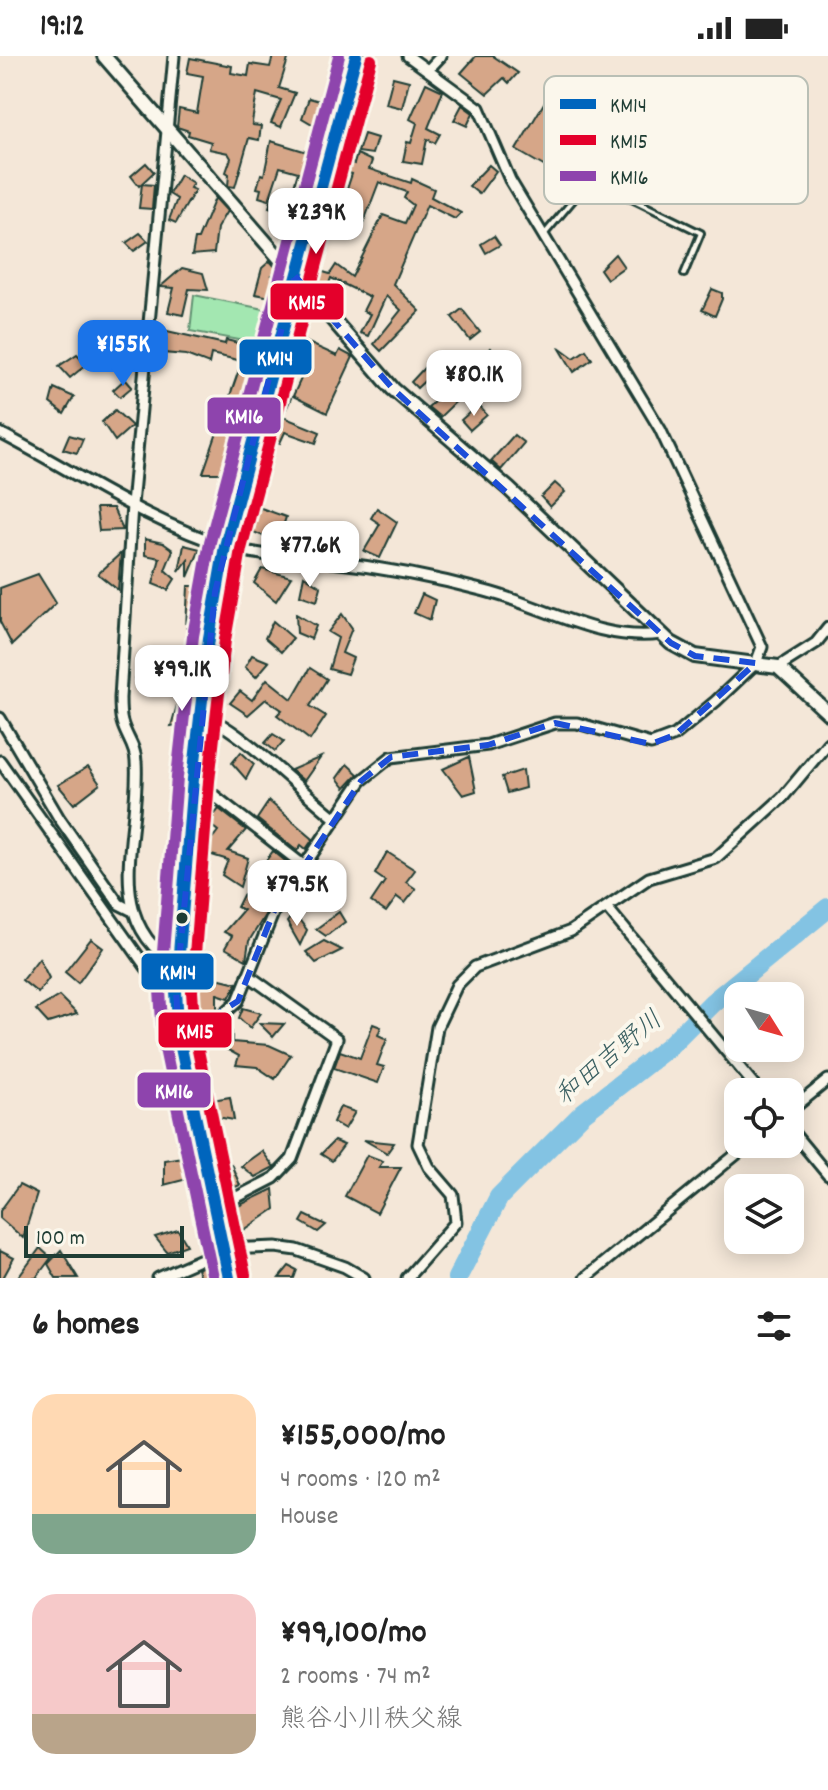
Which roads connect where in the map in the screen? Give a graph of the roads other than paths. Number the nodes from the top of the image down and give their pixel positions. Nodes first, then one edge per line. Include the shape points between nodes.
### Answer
1 (104, 56) edge
2 (174, 56) edge
3 (356, 56) edge
4 (408, 56) edge
5 (441, 56) edge
6 (428, 70) junction
7 (166, 128) junction
8 (570, 204) edge
9 (642, 204) edge
10 (542, 236) junction
11 (684, 274) dead end
12 (295, 276) junction
13 (0, 433) edge
14 (132, 505) junction
15 (225, 546) junction
16 (828, 628) edge
17 (661, 634) junction
18 (756, 663) junction
19 (778, 667) junction
20 (828, 713) edge
21 (200, 715) junction
22 (0, 718) edge
23 (828, 743) edge
24 (0, 761) edge
25 (193, 779) junction
26 (334, 817) junction
27 (303, 865) junction
28 (608, 909) junction
29 (131, 910) junction
30 (177, 965) junction
31 (248, 975) junction
32 (176, 991) junction
33 (179, 1038) junction
34 (749, 1078) edge
35 (828, 1080) edge
36 (804, 1100) edge
37 (804, 1146) edge
38 (732, 1158) edge
39 (828, 1175) edge
40 (214, 1209) junction
41 (224, 1249) junction
42 (158, 1278) edge
43 (229, 1278) edge
44 (364, 1278) edge
45 (407, 1278) edge
46 (585, 1278) edge

1 - 7 street
2 - 7 street
3 - 12 main road
4 - 6 street
5 - 6 street
6 - 10 street via 479,108
7 - 12 street
7 - 14 street
8 - 10 lane
9 - 11 lane via 701,233
10 - 18 street via 660,429 762,647
12 - 15 main road
12 - 17 street via 393,389 509,489
13 - 14 street
14 - 15 street
14 - 29 street via 120,698 121,721 137,767 129,834
15 - 17 street via 429,578 522,602 593,628
15 - 21 main road
16 - 19 street via 816,643
17 - 18 street via 695,656
18 - 19 street
18 - 26 street via 675,735 651,744 577,723 555,723 488,745 391,757 361,781
19 - 20 street
21 - 25 main road
21 - 26 street via 235,735
22 - 29 street via 59,818 119,904
23 - 28 street via 783,797 716,858 649,878
24 - 32 street via 146,967 160,984
25 - 27 street
25 - 30 main road
26 - 27 street
27 - 31 street via 274,911
28 - 34 street
28 - 45 street via 571,931 475,967 457,985 437,1027 418,1144 453,1195 456,1222
29 - 30 street
30 - 32 main road
31 - 33 street via 238,1001 226,1013
31 - 40 street via 337,1039 292,1159 274,1178
32 - 33 main road
33 - 40 main road
35 - 36 street
37 - 39 street
38 - 46 street
40 - 41 main road
41 - 42 street
41 - 43 main road
41 - 44 street via 297,1250

